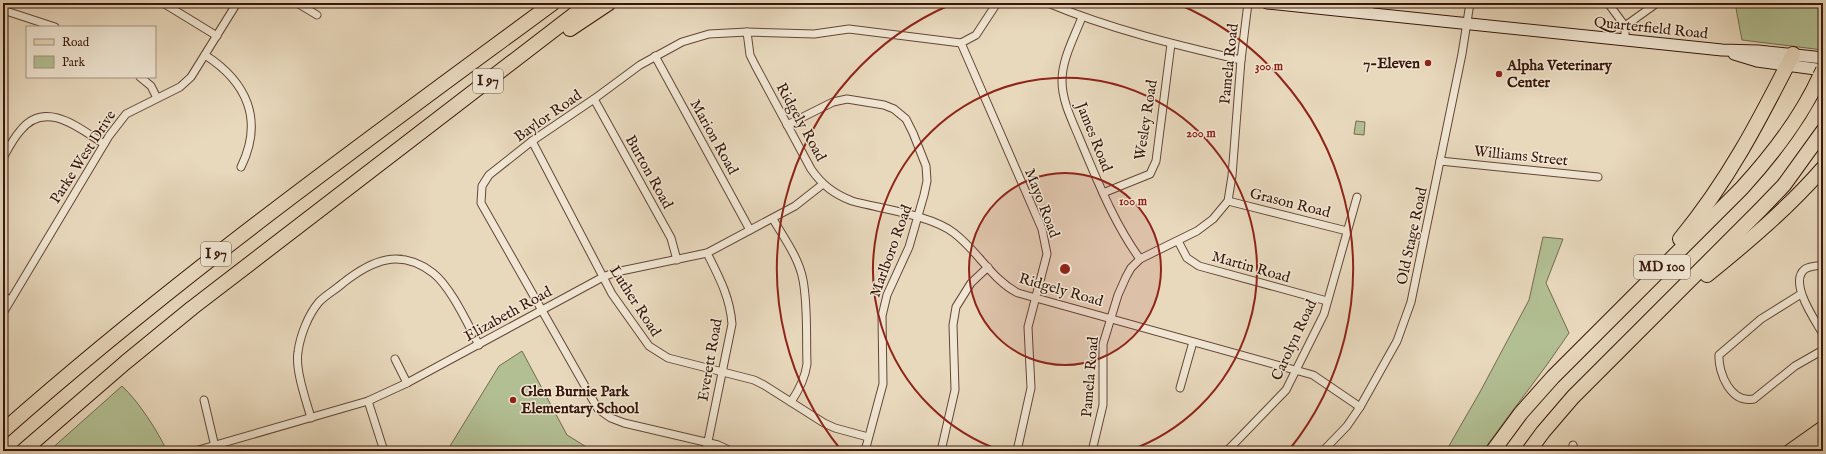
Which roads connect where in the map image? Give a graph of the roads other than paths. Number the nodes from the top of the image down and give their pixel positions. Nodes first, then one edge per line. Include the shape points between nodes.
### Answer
1 (163, 3) edge
2 (237, 3) edge
3 (297, 3) edge
4 (540, 3) edge
5 (553, 3) edge
6 (589, 3) edge
7 (609, 3) edge
8 (996, 3) edge
9 (1048, 3) edge
10 (1248, 3) edge
11 (1266, 3) edge
12 (1371, 3) edge
13 (1470, 3) edge
14 (1608, 3) edge
15 (1656, 3) edge
16 (3, 10) edge
17 (317, 15) dead end
18 (1368, 15) junction
19 (1082, 18) junction
20 (1467, 23) junction
21 (52, 26) edge
22 (1625, 26) junction
23 (747, 32) junction
24 (217, 36) junction
25 (1625, 40) junction
26 (961, 43) junction
27 (1171, 44) junction
28 (205, 55) junction
29 (655, 56) junction
30 (1823, 58) edge
31 (1241, 60) junction
32 (1790, 60) junction
33 (1822, 72) edge
34 (141, 78) edge
35 (437, 88) junction
36 (157, 98) junction
37 (594, 99) junction
38 (788, 125) junction
39 (1823, 131) edge
40 (532, 142) junction
41 (104, 144) junction
42 (3, 158) edge
43 (387, 159) junction
44 (1440, 161) junction
45 (241, 167) dead end
46 (1823, 168) edge
47 (1598, 177) dead end
48 (823, 184) junction
49 (1103, 193) junction
50 (1357, 197) dead end
51 (1228, 201) junction
52 (918, 218) junction
53 (773, 219) junction
54 (750, 230) junction
55 (1347, 231) junction
56 (1178, 242) junction
57 (707, 253) junction
58 (1140, 259) junction
59 (677, 260) junction
60 (1823, 265) edge
61 (988, 267) junction
62 (603, 277) junction
63 (1801, 294) junction
64 (3, 296) edge
65 (1036, 298) junction
66 (10, 300) junction
67 (1327, 301) junction
68 (542, 311) junction
69 (3, 312) edge
70 (1111, 318) junction
71 (1647, 323) junction
72 (1822, 331) edge
73 (1594, 334) junction
74 (1193, 342) junction
75 (479, 345) junction
76 (1823, 350) edge
77 (395, 359) dead end
78 (1296, 369) junction
79 (723, 372) junction
80 (407, 384) junction
81 (1180, 388) dead end
82 (204, 400) dead end
83 (368, 401) junction
84 (791, 402) junction
85 (1360, 407) junction
86 (311, 418) junction
87 (1823, 427) edge
88 (3, 431) edge
89 (868, 437) junction
90 (1823, 438) edge
91 (708, 443) junction
92 (216, 448) edge
93 (23, 451) edge
94 (195, 451) edge
95 (384, 451) edge
96 (706, 451) edge
97 (731, 451) edge
98 (865, 451) edge
99 (941, 451) edge
100 (1017, 451) edge
101 (1092, 451) edge
102 (1227, 451) edge
103 (1323, 451) edge
104 (1493, 451) edge
105 (1529, 451) edge
106 (1789, 451) edge
107 (1810, 451) edge

1 - 24 street
2 - 24 street, Parke West Drive
3 - 17 street
4 - 35 highway
5 - 35 highway, I 97
6 - 43 highway, I 97
7 - 43 highway
8 - 26 street via 976,35
9 - 19 street
10 - 31 street, Pamela Road
11 - 18 main road, Quarterfield Road
12 - 18 street
13 - 20 street, Old Stage Road
14 - 22 street
15 - 22 street
16 - 21 street
18 - 20 main road, Quarterfield Road
19 - 27 street
19 - 49 street, James Road via 1064,61 1064,99
20 - 25 main road, Quarterfield Road
20 - 44 street, Old Stage Road
22 - 25 street
23 - 26 street, Baylor Road via 814,34 850,29
23 - 29 street, Baylor Road via 696,37
23 - 38 street, Ridgely Road via 750,55
24 - 28 street, Parke West Drive
25 - 32 main road, Quarterfield Road via 1722,50 1757,61
26 - 65 street, Mayo Road via 1042,229 1047,254
27 - 31 street
27 - 49 street, Wesley Road via 1156,161 1150,174
28 - 36 street, Parke West Drive via 191,78 180,87
28 - 45 street via 228,73 239,86 248,104 252,118 251,138
29 - 37 street, Baylor Road
29 - 54 street, Marion Road
30 - 32 main road, Quarterfield Road
31 - 51 street, Pamela Road
32 - 33 main road, Quarterfield Road
32 - 73 highway via 1750,139 1715,194 1670,251
33 - 73 highway, MD 100 via 1798,116 1763,165
34 - 36 street via 151,86
35 - 88 highway, I 97 via 181,282
36 - 41 street, Parke West Drive via 126,114
37 - 40 street, Baylor Road
37 - 59 street, Burton Road via 671,238
38 - 48 street, Ridgely Road via 811,169
38 - 52 street, Marlboro Road via 833,102 846,99 884,105 900,113 914,133 926,166 927,181
39 - 71 highway, MD 100 via 1784,185
40 - 62 street, Luther Road
40 - 68 street, Baylor Road via 489,175 482,186 481,203
41 - 42 street via 59,118 42,117 27,124 20,131
41 - 66 street, Parke West Drive
43 - 93 highway, I 97 via 192,308
44 - 47 street, Williams Street
44 - 85 street, Old Stage Road via 1411,302 1397,341
46 - 71 highway via 1763,229
48 - 52 street, Ridgely Road via 841,197 852,201
48 - 53 street, Elizabeth Road via 807,198
49 - 58 street, James Road via 1125,237
50 - 55 street, Carolyn Road
51 - 55 street, Grason Road
51 - 56 street, Pamela Road via 1213,219
52 - 61 street, Ridgely Road via 953,232
52 - 89 street, Marlboro Road via 909,248 887,295 882,316 883,384
53 - 54 street, Elizabeth Road
53 - 84 street via 797,263 803,279 805,296 806,375
54 - 57 street, Elizabeth Road
55 - 67 street, Carolyn Road
56 - 58 street, Pamela Road
56 - 67 street, Martin Road via 1187,258 1199,266
57 - 59 street, Elizabeth Road
57 - 79 street, Everett Road via 726,291 731,311 732,324
58 - 70 street, Pamela Road via 1126,277
59 - 62 street, Elizabeth Road
60 - 63 street via 1808,268 1801,273
61 - 65 street, Ridgely Road via 1009,289
61 - 99 street via 971,283 956,307 953,325 955,390
62 - 68 street, Elizabeth Road
62 - 79 street, Luther Road via 642,338 653,350 668,358
63 - 72 street
63 - 76 street via 1761,319 1719,355 1721,375 1733,392 1741,398 1754,399 1795,366
64 - 66 street
65 - 70 street, Ridgely Road
65 - 100 street, Mayo Road via 1028,327 1031,388
66 - 69 street, Parke West Drive
67 - 78 street, Carolyn Road via 1324,314
68 - 75 street, Elizabeth Road
68 - 91 street, Baylor Road via 598,409 624,423
70 - 74 street, Ridgely Road
70 - 101 street, Pamela Road via 1103,344 1103,405
71 - 105 highway, MD 100 via 1573,397
73 - 104 highway, MD 100 via 1521,413
74 - 78 street, Ridgely Road
74 - 81 street
75 - 80 street, Elizabeth Road
75 - 86 street via 448,289 434,274 414,262 394,259 377,262 360,270 319,303 305,327 297,354 301,383
77 - 80 street
78 - 85 street, Ridgely Road via 1313,375
78 - 102 street, Carolyn Road via 1286,390
79 - 84 street, Luther Road via 764,385
79 - 91 street, Everett Road
80 - 83 street, Elizabeth Road
82 - 92 street
83 - 86 street, Elizabeth Road
83 - 95 street
84 - 89 street, Luther Road via 835,428
85 - 103 street, Old Stage Road via 1347,426
86 - 92 street, Elizabeth Road
87 - 106 main road
89 - 98 street, Marlboro Road
90 - 107 main road
91 - 96 street, Everett Road
91 - 97 street, Baylor Road
92 - 94 street, Elizabeth Road

